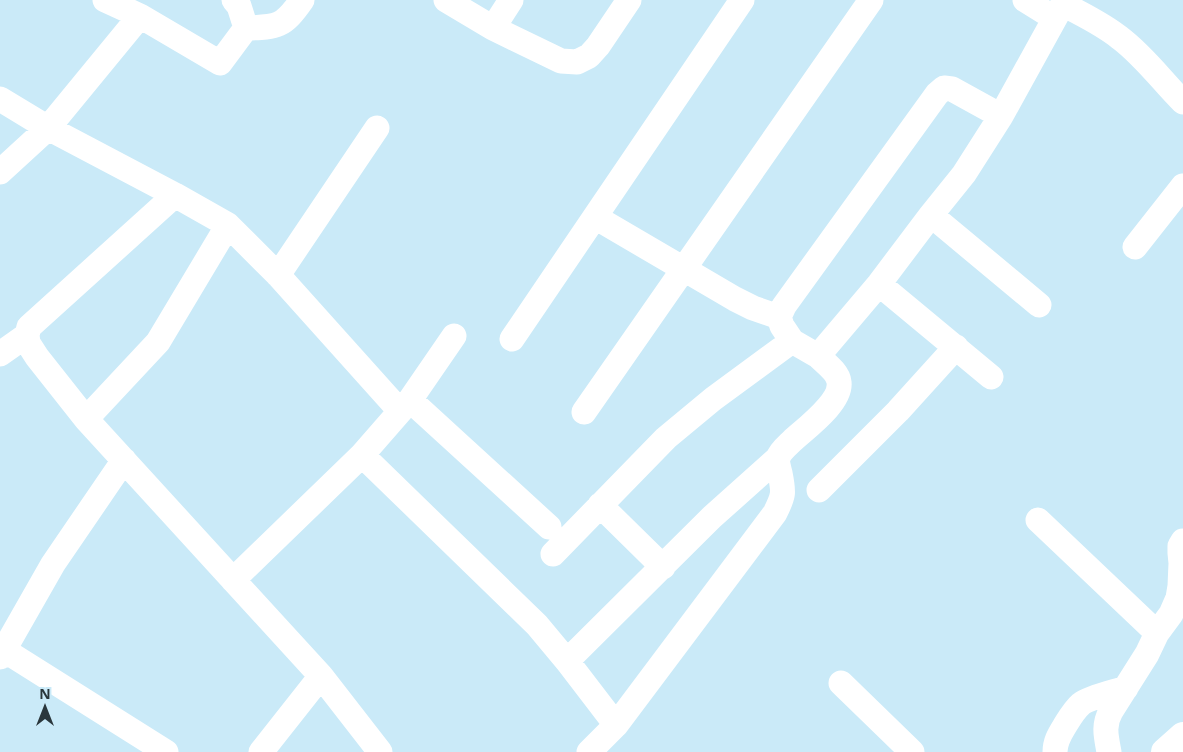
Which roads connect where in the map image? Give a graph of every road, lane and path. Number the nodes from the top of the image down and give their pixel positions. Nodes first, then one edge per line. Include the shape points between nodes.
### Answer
1 (106, 0) edge
2 (234, 0) edge
3 (302, 0) edge
4 (446, 0) edge
5 (511, 0) edge
6 (629, 0) edge
7 (742, 0) edge
8 (871, 0) edge
9 (1025, 0) edge
10 (1061, 8) edge
11 (140, 16) junction
12 (246, 28) junction
13 (493, 28) junction
14 (0, 98) edge
15 (1183, 102) edge
16 (1001, 116) junction
17 (48, 128) junction
18 (377, 128) dead end
19 (0, 172) edge
20 (1183, 186) edge
21 (175, 195) junction
22 (931, 215) junction
23 (595, 217) junction
24 (228, 225) junction
25 (1135, 247) dead end
26 (684, 270) junction
27 (278, 275) junction
28 (879, 284) junction
29 (1039, 305) dead end
30 (780, 317) junction
31 (27, 335) junction
32 (454, 336) dead end
33 (512, 339) dead end
34 (792, 341) junction
35 (956, 347) junction
36 (0, 354) edge
37 (818, 356) junction
38 (991, 377) dead end
39 (405, 405) junction
40 (584, 412) dead end
41 (86, 419) junction
42 (362, 455) junction
43 (778, 458) junction
44 (124, 460) junction
45 (819, 490) dead end
46 (600, 505) junction
47 (1038, 520) dead end
48 (549, 527) dead end
49 (1183, 541) edge
50 (553, 554) dead end
51 (663, 567) junction
52 (233, 580) junction
53 (1157, 634) junction
54 (2, 654) edge
55 (567, 661) junction
56 (320, 676) junction
57 (841, 683) dead end
58 (1126, 688) junction
59 (616, 725) junction
60 (1183, 736) edge
61 (166, 752) edge
62 (261, 752) edge
63 (380, 752) edge
64 (589, 752) edge
65 (912, 752) edge
66 (1055, 752) edge
67 (1109, 752) edge
68 (1165, 752) edge

1 - 11 street
2 - 12 street
3 - 12 street via 282,23 270,28
4 - 13 street
5 - 13 street
6 - 13 street via 598,46 589,56 576,62 561,61
7 - 23 street
8 - 26 street
9 - 10 street
10 - 15 street via 1104,26 1121,38
10 - 16 street
11 - 12 street via 220,63
11 - 17 street
14 - 17 street
16 - 22 street via 964,174
16 - 30 street via 952,89 944,88 937,94 784,306
17 - 19 street
17 - 21 street
18 - 27 street
20 - 25 street
21 - 24 street
21 - 31 street via 29,326
22 - 28 street
22 - 29 street
23 - 26 street
23 - 33 street
24 - 27 street
24 - 41 street via 158,342
26 - 30 street via 735,300
26 - 40 street
27 - 39 street
28 - 35 street
28 - 37 street
30 - 34 street
31 - 36 street
31 - 41 street via 36,356
32 - 39 street
34 - 37 street
34 - 46 street via 713,398 666,438
35 - 38 street
35 - 45 street
37 - 43 street via 836,374 840,383 837,393 830,407 786,446
39 - 42 street
39 - 48 street
41 - 44 street
42 - 52 street
42 - 55 street via 538,625
43 - 51 street via 712,517
43 - 59 street via 783,486 782,499 775,513
44 - 52 street
44 - 54 street via 53,564
46 - 50 street
46 - 51 street
47 - 53 street
49 - 53 street via 1180,546 1178,598
51 - 55 street
52 - 56 street
53 - 58 street
54 - 61 street
55 - 59 street
56 - 62 street
56 - 63 street
57 - 65 street
58 - 66 street via 1081,704 1060,733
58 - 67 street via 1106,720
59 - 64 street
60 - 68 main road

